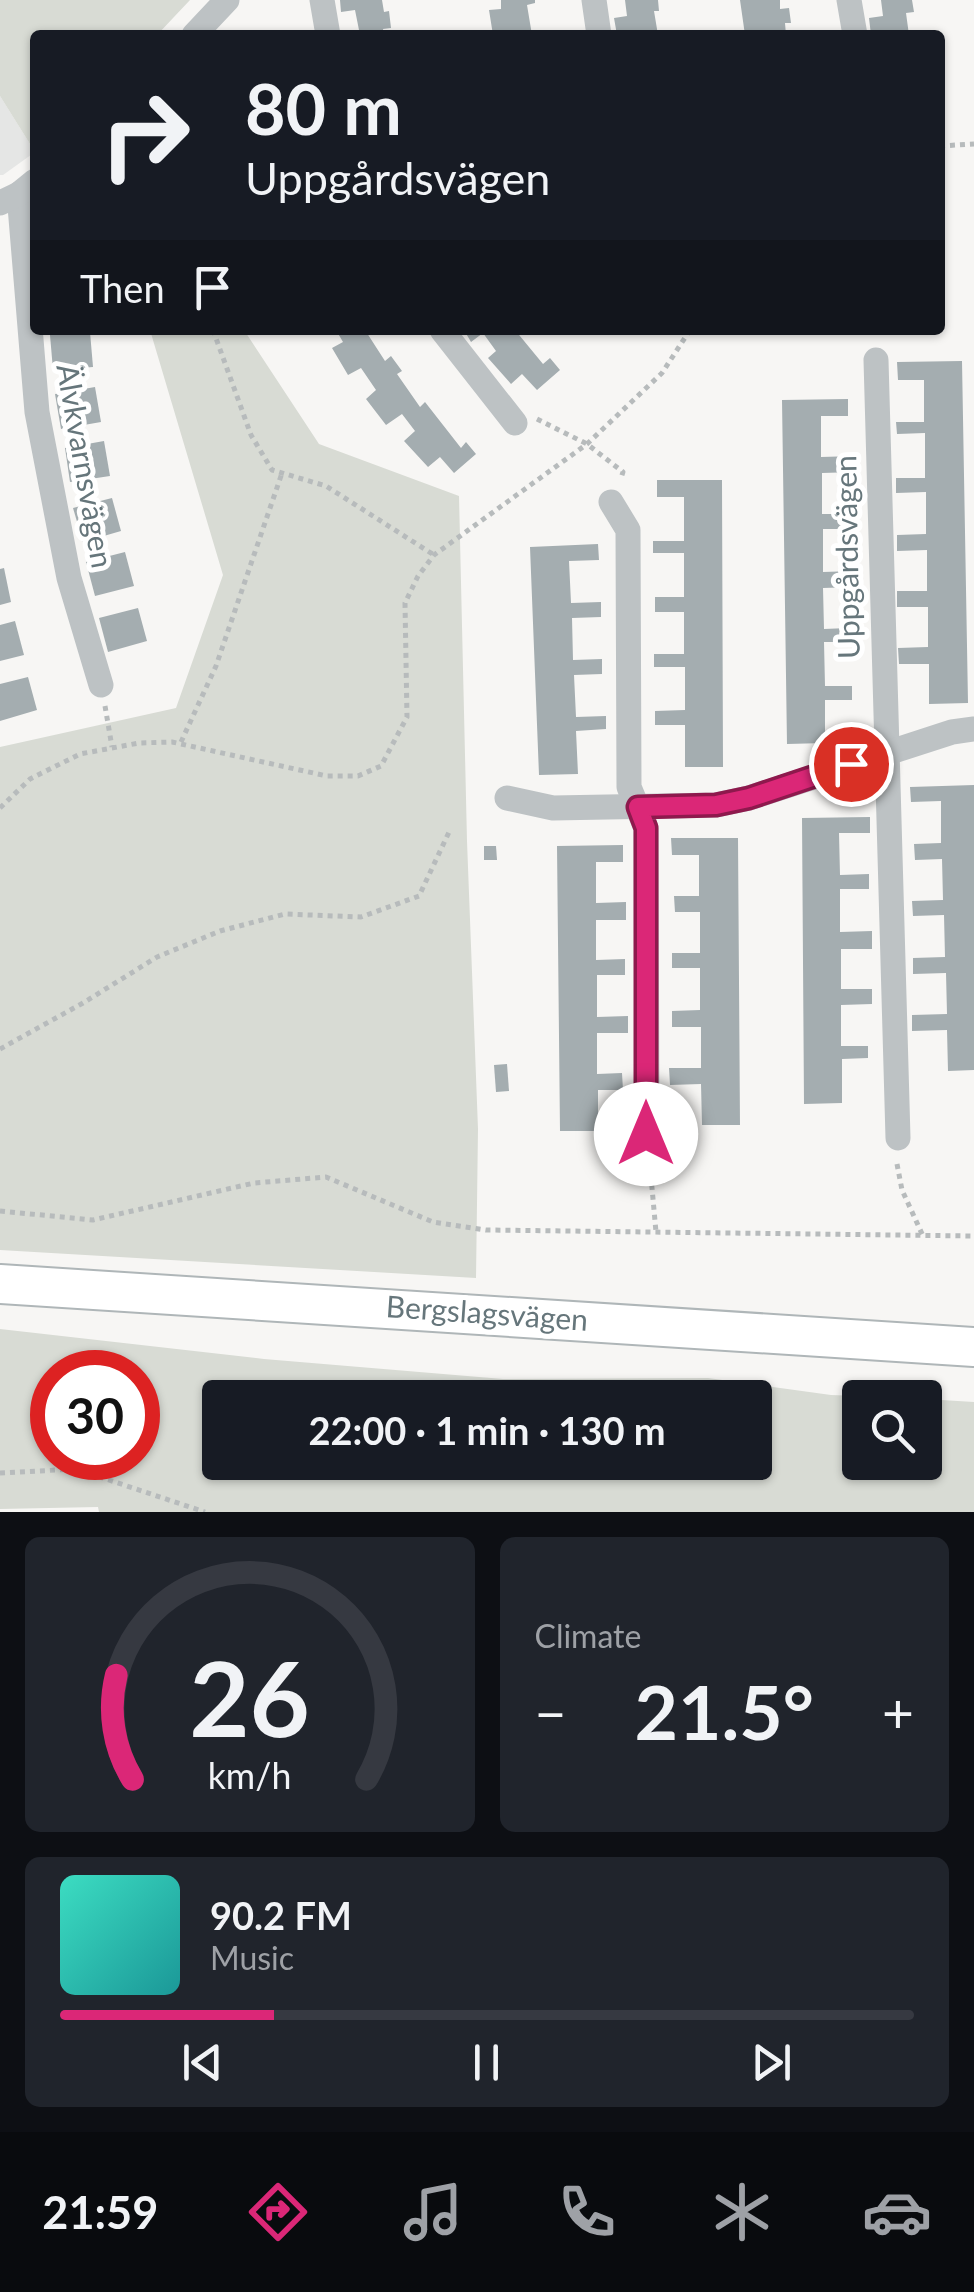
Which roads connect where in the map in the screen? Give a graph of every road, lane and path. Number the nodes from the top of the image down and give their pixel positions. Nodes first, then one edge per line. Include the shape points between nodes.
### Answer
1 (227, 0) edge
2 (322, 0) edge
3 (594, 0) edge
4 (849, 0) edge
5 (199, 30) edge
6 (327, 30) edge
7 (598, 30) edge
8 (855, 30) edge
9 (974, 144) edge
10 (945, 146) edge
11 (18, 192) edge
12 (215, 335) edge
13 (446, 335) edge
14 (687, 335) edge
15 (876, 360) dead end
16 (515, 424) joint
17 (587, 444) junction
18 (282, 474) junction
19 (611, 502) joint
20 (434, 556) junction
21 (101, 685) joint
22 (974, 729) edge
23 (180, 743) junction
24 (112, 747) junction
25 (885, 753) junction
26 (507, 798) dead end
27 (638, 807) junction
28 (0, 808) edge
29 (450, 830) dead end
30 (0, 1049) edge
31 (646, 1134) joint
32 (898, 1138) joint
33 (0, 1211) edge
34 (656, 1232) junction
35 (923, 1236) junction
36 (974, 1236) edge
37 (0, 1284) edge
38 (974, 1347) edge
39 (0, 1473) edge
40 (205, 1512) edge

1 - 5 street
2 - 6 street
3 - 7 street
4 - 8 street
9 - 10 path
11 - 21 street, Älvkvarnsvägen via 36,412 69,578
12 - 18 path via 251,435 272,470
13 - 16 street
14 - 17 path via 662,373
15 - 25 street, Uppgårdsvägen
16 - 17 path via 536,418
17 - 19 path via 624,472
17 - 20 path
18 - 20 path via 326,486
18 - 23 path via 216,666
19 - 27 street via 628,530 630,787
20 - 23 path via 406,603 408,717 381,766 358,776 328,776
21 - 24 path
22 - 25 street
23 - 24 path
24 - 28 path via 80,754 30,779
25 - 27 street via 749,798
25 - 32 street, Uppgårdsvägen
26 - 27 street via 553,808
27 - 31 street via 646,828
29 - 30 path via 420,896 362,917 285,914 220,931 157,957
31 - 34 path
32 - 35 path via 902,1190
33 - 34 path via 94,1220 254,1182 326,1178 433,1222 486,1230
34 - 35 path
35 - 36 path
37 - 38 main road, Bergslagsvägen
39 - 40 path via 76,1469

